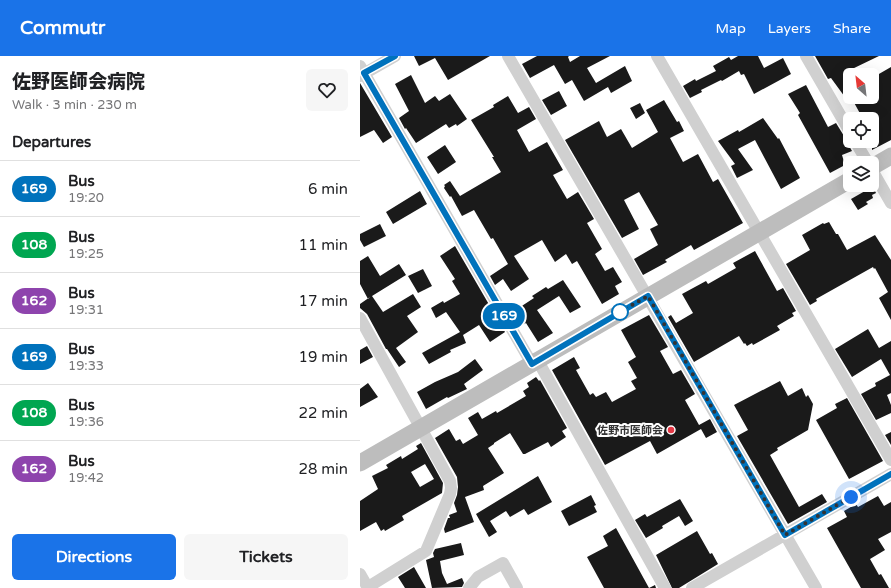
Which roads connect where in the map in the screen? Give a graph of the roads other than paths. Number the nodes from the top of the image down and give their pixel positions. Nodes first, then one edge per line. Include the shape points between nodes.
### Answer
1 (395, 56) edge
2 (508, 56) edge
3 (657, 56) edge
4 (806, 56) edge
5 (361, 72) edge
6 (843, 120) edge
7 (891, 156) edge
8 (879, 164) edge
9 (879, 182) edge
10 (843, 184) edge
11 (891, 203) edge
12 (758, 232) junction
13 (648, 296) junction
14 (360, 318) edge
15 (535, 362) junction
16 (421, 428) junction
17 (891, 460) edge
18 (360, 462) edge
19 (891, 474) edge
20 (785, 535) junction
21 (360, 574) edge
22 (368, 587) edge
23 (469, 588) edge
24 (517, 588) edge
25 (665, 588) edge
26 (692, 588) edge
27 (816, 588) edge

1 - 5 street
2 - 13 street
3 - 12 street
4 - 6 street
5 - 15 street
7 - 8 street
9 - 11 street
10 - 12 street
12 - 13 street
12 - 17 street
13 - 15 street
13 - 20 street
14 - 16 street
15 - 16 street
15 - 25 street
16 - 18 street
16 - 22 street via 450,481 450,494 426,551
19 - 20 street
20 - 26 street
20 - 27 street
21 - 22 street
23 - 24 street via 478,577 503,563

